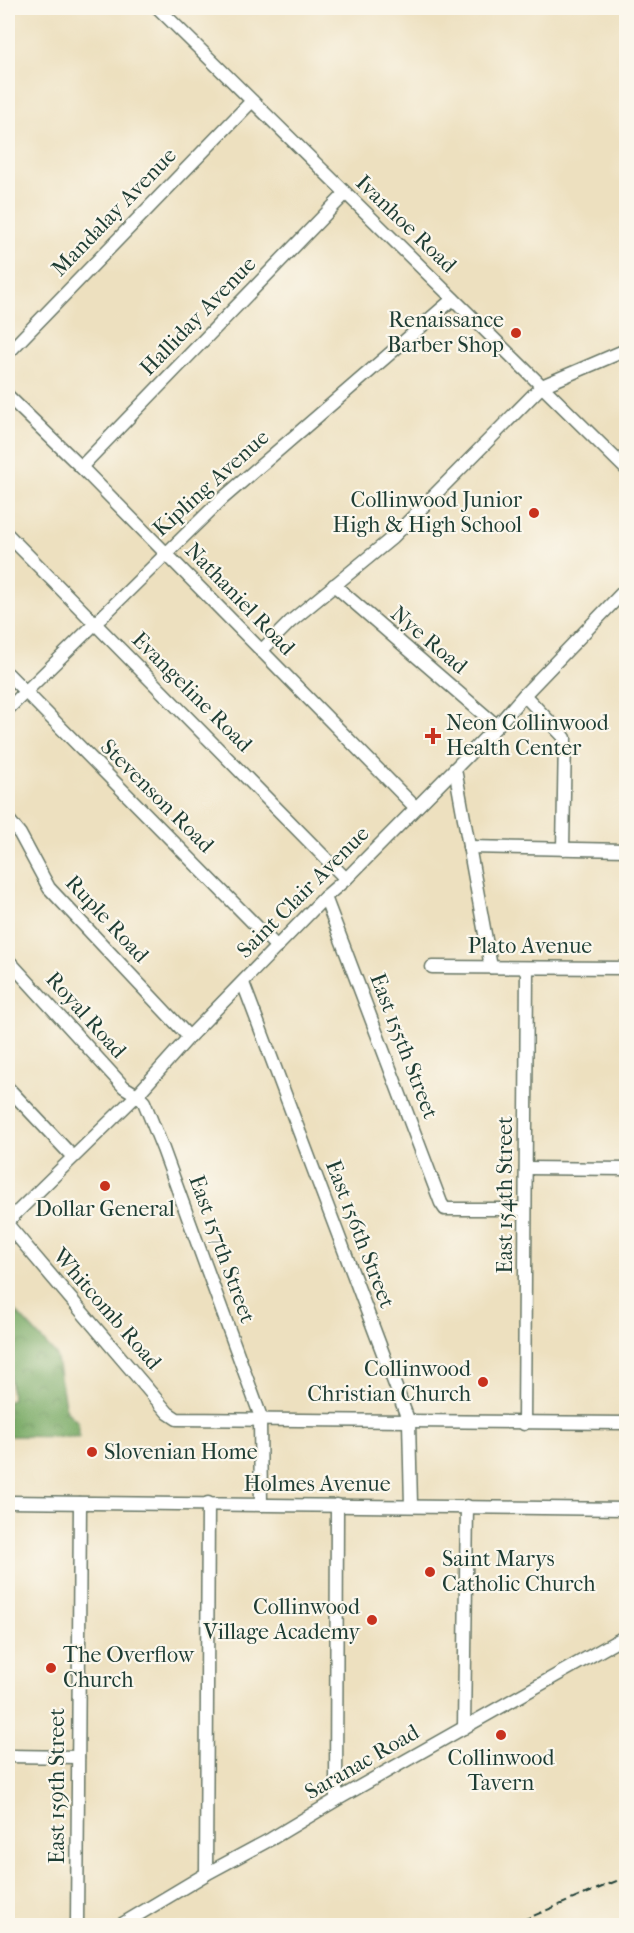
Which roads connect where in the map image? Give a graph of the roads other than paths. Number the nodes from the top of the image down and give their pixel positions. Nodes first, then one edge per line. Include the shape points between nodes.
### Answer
1 (158, 8) edge
2 (252, 101) junction
3 (345, 194) junction
4 (453, 299) junction
5 (627, 350) edge
6 (8, 353) edge
7 (542, 386) junction
8 (8, 396) edge
9 (81, 467) junction
10 (627, 469) edge
11 (8, 536) edge
12 (165, 553) junction
13 (334, 585) junction
14 (627, 589) edge
15 (94, 623) junction
16 (261, 651) junction
17 (8, 674) edge
18 (25, 692) junction
19 (524, 695) junction
20 (8, 709) edge
21 (498, 726) junction
22 (455, 769) junction
23 (415, 807) junction
24 (8, 819) edge
25 (469, 847) junction
26 (563, 849) junction
27 (627, 850) edge
28 (346, 879) junction
29 (325, 897) junction
30 (277, 947) junction
31 (8, 960) edge
32 (432, 967) dead end
33 (491, 967) junction
34 (527, 968) junction
35 (627, 968) edge
36 (243, 983) junction
37 (189, 1037) junction
38 (8, 1088) edge
39 (137, 1095) junction
40 (73, 1158) junction
41 (526, 1168) junction
42 (627, 1169) edge
43 (525, 1209) junction
44 (8, 1223) edge
45 (261, 1420) junction
46 (409, 1422) junction
47 (627, 1423) edge
48 (524, 1424) junction
49 (8, 1502) edge
50 (80, 1503) junction
51 (208, 1503) junction
52 (261, 1505) junction
53 (337, 1505) junction
54 (411, 1505) junction
55 (467, 1506) junction
56 (627, 1509) edge
57 (627, 1636) edge
58 (464, 1728) junction
59 (8, 1756) edge
60 (78, 1757) junction
61 (336, 1800) junction
62 (206, 1874) junction
63 (77, 1926) edge
64 (119, 1926) edge

1 - 2 street, Ivanhoe Road
2 - 3 street, Ivanhoe Road
2 - 6 street, Mandalay Avenue
3 - 4 street, Ivanhoe Road
3 - 9 street, Halliday Avenue
4 - 7 street, Ivanhoe Road
4 - 12 street, Kipling Avenue
5 - 7 street
7 - 10 street, Ivanhoe Road
7 - 13 street via 392,538
8 - 9 street, Nathaniel Road
9 - 12 street, Nathaniel Road
11 - 15 street, Evangeline Road
12 - 15 street, Kipling Avenue
12 - 16 street, Nathaniel Road
13 - 16 street
13 - 21 street, Nye Road
14 - 19 street, Saint Clair Avenue
15 - 18 street, Kipling Avenue
15 - 28 street, Evangeline Road
16 - 23 street, Nathaniel Road
17 - 18 street, Stevenson Road
18 - 20 street, Kipling Avenue
18 - 30 street, Stevenson Road
19 - 21 street, Saint Clair Avenue
19 - 26 street via 565,738
21 - 22 street, Saint Clair Avenue
22 - 23 street, Saint Clair Avenue
22 - 25 street
23 - 28 street, Saint Clair Avenue
24 - 37 street, Ruple Road via 49,888
25 - 26 street
25 - 33 street
26 - 27 street
28 - 29 street, Saint Clair Avenue
29 - 30 street, Saint Clair Avenue
29 - 43 street, East 155th Street via 441,1203 445,1209
30 - 36 street, Saint Clair Avenue
31 - 39 street, Royal Road via 124,1087
32 - 33 street, Plato Avenue
33 - 34 street, Plato Avenue
34 - 35 street, Plato Avenue
34 - 41 street, East 154th Street
36 - 37 street, Saint Clair Avenue
36 - 46 street, East 156th Street
37 - 39 street, Saint Clair Avenue
38 - 40 street
39 - 40 street, Saint Clair Avenue
39 - 45 street, East 157th Street via 144,1102 163,1149
40 - 44 street, Saint Clair Avenue
41 - 42 street
41 - 43 street, East 154th Street
43 - 48 street, East 154th Street
44 - 45 street, Whitcomb Road via 168,1413 177,1419
45 - 46 street
45 - 52 street, East 157th Street
46 - 48 street
46 - 54 street, East 156th Street
47 - 48 street
49 - 50 street, Holmes Avenue
50 - 51 street, Holmes Avenue
50 - 60 street, East 159th Street
51 - 52 street, Holmes Avenue
51 - 62 street
52 - 53 street, Holmes Avenue
53 - 54 street, Holmes Avenue
53 - 61 street
54 - 55 street, Holmes Avenue
55 - 56 street, Holmes Avenue
55 - 58 street
57 - 58 street, Saranac Road
58 - 61 street, Saranac Road
59 - 60 street
60 - 63 street, East 159th Street
61 - 62 street, Saranac Road
62 - 64 street, Saranac Road

